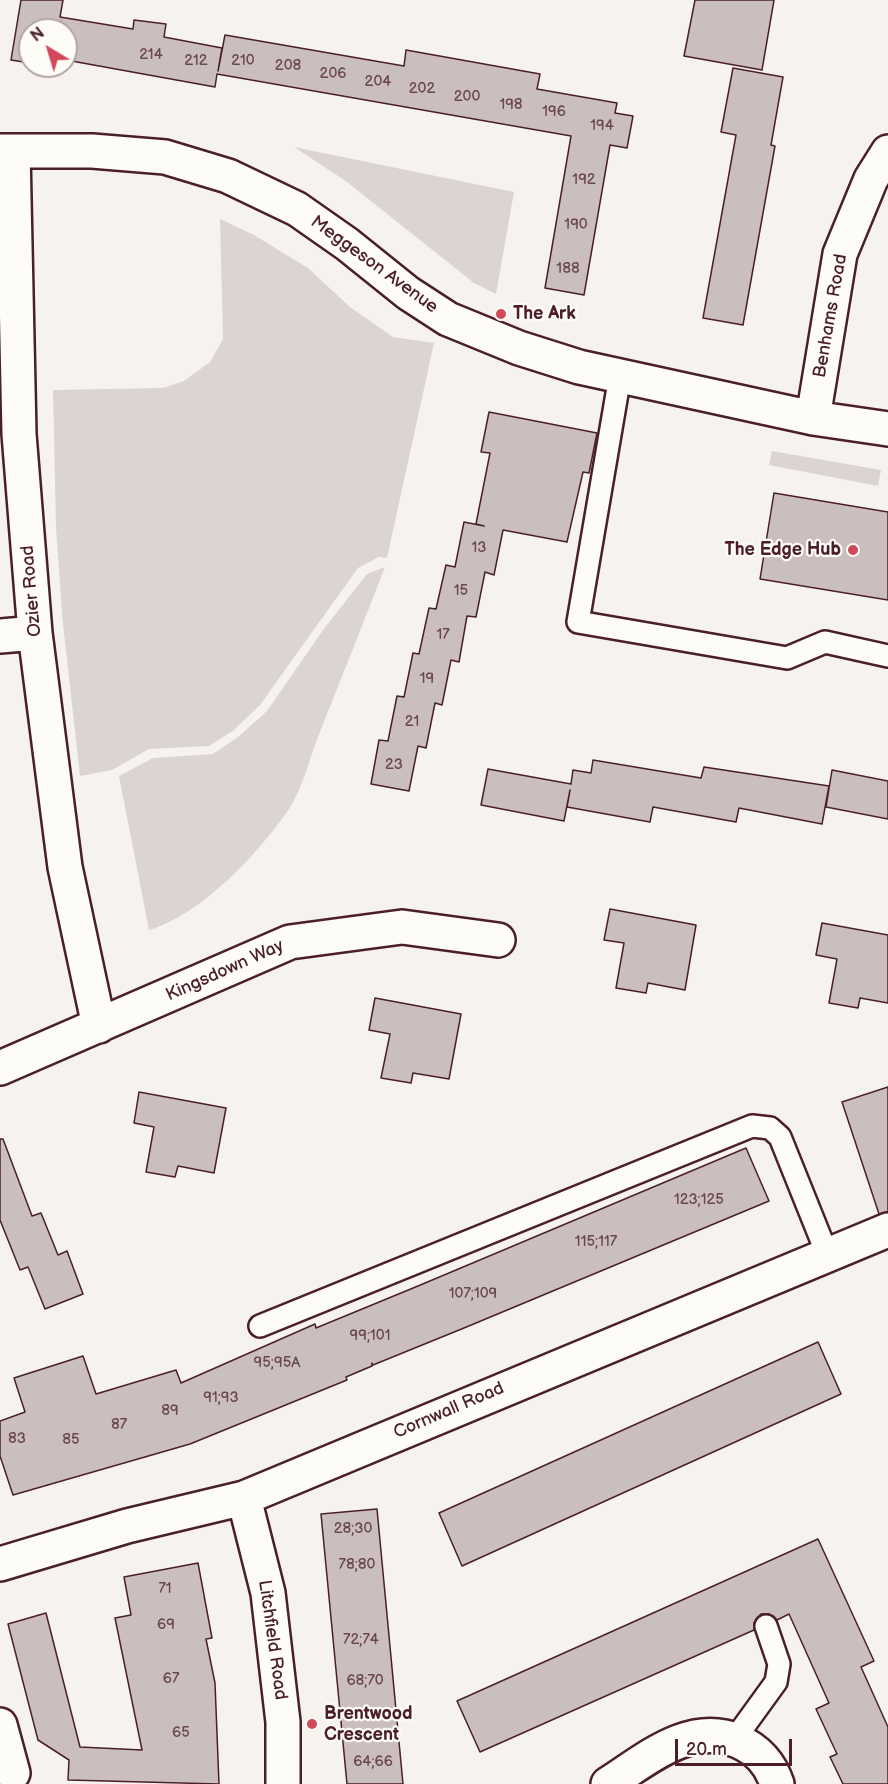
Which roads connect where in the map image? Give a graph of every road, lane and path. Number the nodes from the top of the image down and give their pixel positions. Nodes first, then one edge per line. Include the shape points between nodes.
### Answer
1 (6, 151) edge
2 (888, 152) edge
3 (620, 376) junction
4 (813, 418) junction
5 (888, 429) edge
6 (35, 633) junction
7 (0, 636) edge
8 (888, 656) edge
9 (498, 940) dead end
10 (99, 1026) junction
11 (0, 1068) edge
12 (888, 1230) edge
13 (827, 1254) junction
14 (260, 1326) dead end
15 (244, 1498) junction
16 (0, 1564) edge
17 (766, 1626) dead end
18 (0, 1725) edge
19 (734, 1740) junction
20 (13, 1773) dead end
21 (283, 1784) edge
22 (608, 1784) edge
23 (777, 1784) edge

1 - 3 street, Meggeson Avenue via 92,151 165,157 228,176 297,208 408,293 457,324 569,364
1 - 6 street, Ozier Road via 19,434
2 - 4 street, Benhams Road via 871,180 840,254
3 - 4 street, Meggeson Avenue
3 - 8 lane via 578,622 788,658 825,642
4 - 5 street, Meggeson Avenue
6 - 7 street
6 - 10 street, Ozier Road via 65,867
9 - 10 street, Kingsdown Way via 402,927 290,942
10 - 11 street, Kingsdown Way
12 - 13 street, Cornwall Road
13 - 14 lane via 780,1137 770,1128 752,1126
13 - 15 street, Cornwall Road
15 - 16 street, Cornwall Road via 127,1526
15 - 21 street, Litchfield Road via 268,1593 282,1722
17 - 19 lane via 779,1664 776,1682
18 - 20 street
19 - 22 street via 705,1734 683,1739
19 - 23 street via 761,1756 772,1769

